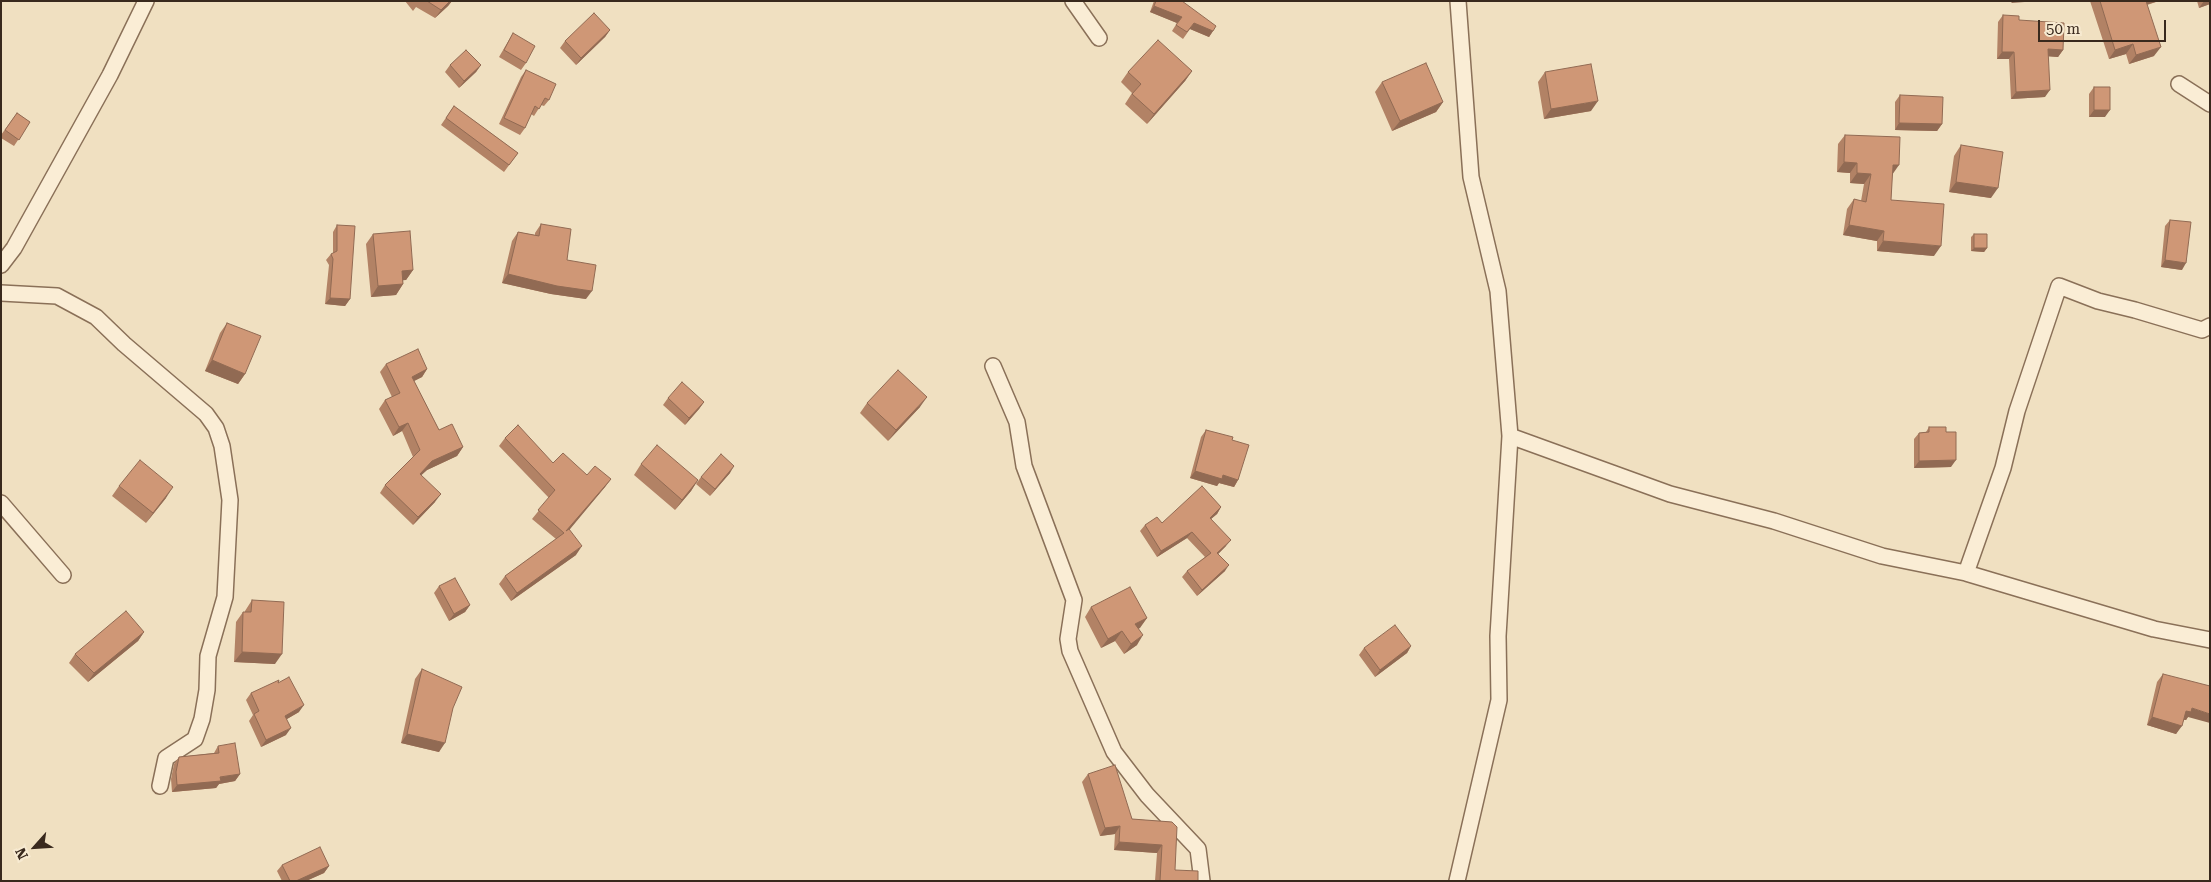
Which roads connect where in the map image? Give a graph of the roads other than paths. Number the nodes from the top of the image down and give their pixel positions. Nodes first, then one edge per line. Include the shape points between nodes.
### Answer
1 (146, 1) edge
2 (1074, 1) edge
3 (1458, 1) edge
4 (1099, 38) dead end
5 (2179, 84) dead end
6 (2210, 104) edge
7 (1, 265) edge
8 (1, 294) edge
9 (2210, 326) edge
10 (993, 366) dead end
11 (1510, 436) junction
12 (1, 503) edge
13 (1966, 573) junction
14 (63, 575) dead end
15 (2210, 640) edge
16 (160, 786) dead end
17 (1202, 881) edge
18 (1457, 881) edge

1 - 7 street via 110,75 14,248
2 - 4 street
3 - 11 street via 1471,177 1498,292
5 - 6 street
8 - 16 street via 57,296 96,317 206,414 216,428 222,446 230,500 225,597 208,656 202,719 195,739 166,758
9 - 13 street via 2202,330 2098,301 2059,286 2017,411 2003,468
10 - 17 street via 1017,422 1024,466 1074,600 1068,639 1070,651 1114,752 1147,795 1198,849
11 - 13 street via 1670,494 1774,521 1882,556
11 - 18 street via 1498,636 1499,700
12 - 14 street
13 - 15 street via 2154,628

